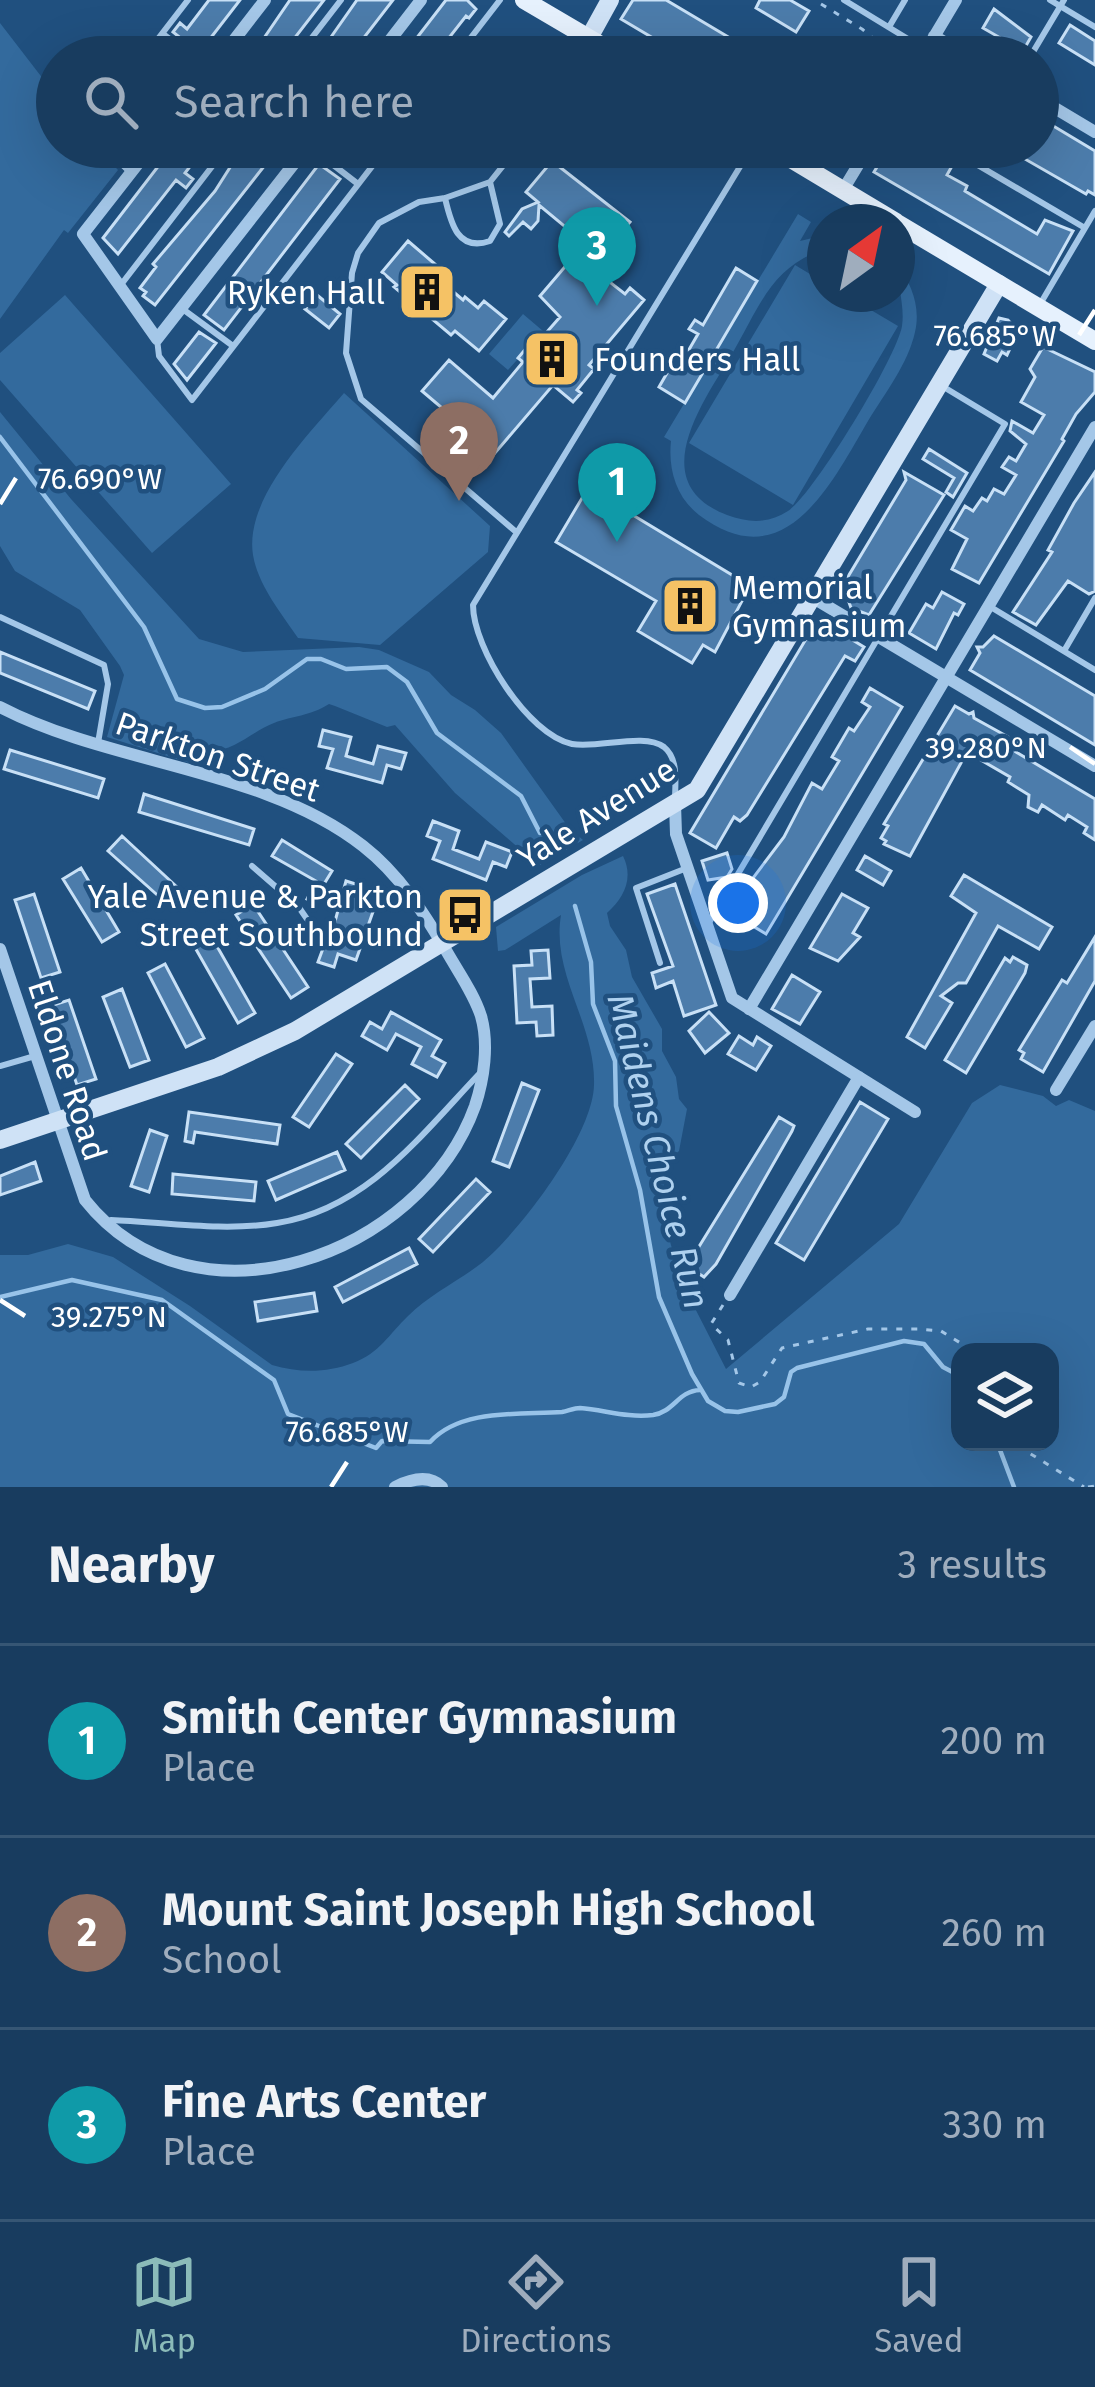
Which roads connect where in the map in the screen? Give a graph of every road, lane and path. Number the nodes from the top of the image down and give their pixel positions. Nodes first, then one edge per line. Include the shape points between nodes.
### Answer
1 (188, 0) edge
2 (265, 0) edge
3 (341, 0) edge
4 (421, 0) edge
5 (500, 0) edge
6 (524, 0) edge
7 (610, 0) edge
8 (844, 0) edge
9 (905, 0) edge
10 (956, 0) edge
11 (1049, 0) edge
12 (1062, 3) edge
13 (821, 4) dead end
14 (889, 27) junction
15 (1095, 27) edge
16 (163, 33) junction
17 (161, 36) edge
18 (167, 36) edge
19 (237, 36) edge
20 (313, 36) edge
21 (393, 36) edge
22 (472, 36) edge
23 (586, 36) edge
24 (590, 36) edge
25 (870, 36) edge
26 (901, 36) edge
27 (934, 36) edge
28 (1042, 36) edge
29 (1059, 111) edge
30 (1095, 132) edge
31 (126, 168) edge
32 (135, 168) edge
33 (211, 168) edge
34 (291, 168) edge
35 (336, 168) edge
36 (371, 168) edge
37 (501, 168) edge
38 (739, 168) edge
39 (806, 168) edge
40 (856, 168) edge
41 (983, 168) edge
42 (131, 173) junction
43 (490, 182) junction
44 (358, 184) junction
45 (843, 190) junction
46 (445, 199) junction
47 (866, 204) edge
48 (1095, 211) edge
49 (1084, 228) junction
50 (915, 233) edge
51 (999, 284) junction
52 (120, 286) junction
53 (1038, 307) junction
54 (181, 308) junction
55 (157, 339) junction
56 (1095, 341) edge
57 (233, 346) junction
58 (938, 384) junction
59 (1095, 427) edge
60 (515, 531) junction
61 (810, 596) junction
62 (1095, 598) edge
63 (989, 606) junction
64 (0, 617) edge
65 (878, 637) junction
66 (1064, 651) junction
67 (1095, 670) edge
68 (946, 677) junction
69 (0, 707) edge
70 (98, 743) junction
71 (1095, 766) edge
72 (675, 804) junction
73 (252, 866) dead end
74 (687, 868) junction
75 (707, 926) junction
76 (318, 935) dead end
77 (442, 943) junction
78 (0, 950) edge
79 (660, 963) dead end
80 (749, 1010) junction
81 (1095, 1026) edge
82 (35, 1056) junction
83 (0, 1066) edge
84 (483, 1071) junction
85 (859, 1077) junction
86 (1057, 1090) dead end
87 (915, 1112) dead end
88 (57, 1122) junction
89 (0, 1140) edge
90 (100, 1219) junction
91 (730, 1294) joint
92 (960, 1343) edge
93 (1026, 1451) edge
94 (1095, 1486) edge
95 (394, 1487) edge
96 (442, 1487) edge
97 (1086, 1487) edge

1 - 16 lane
2 - 19 street
3 - 20 lane
4 - 21 street
5 - 22 lane
6 - 23 main road
7 - 24 street
8 - 14 lane
9 - 14 lane
10 - 27 street
11 - 12 lane
12 - 15 lane
12 - 28 lane
13 - 25 path
14 - 26 lane
16 - 17 lane
16 - 18 lane
29 - 30 street
31 - 42 lane
32 - 42 street
33 - 52 lane
34 - 54 street
35 - 44 lane
36 - 44 lane
37 - 43 lane
38 - 60 lane
39 - 45 main road
40 - 45 street
41 - 49 lane
42 - 52 street via 83,233
43 - 46 lane
43 - 46 lane via 500,224 490,242 459,236
44 - 57 lane
45 - 47 main road
46 - 60 lane via 419,202 379,223 358,253 350,375 380,417
48 - 49 lane
49 - 53 lane
50 - 51 main road
51 - 53 main road
51 - 58 street, Yale Avenue
52 - 55 street
53 - 56 main road
54 - 55 street
54 - 57 lane
55 - 57 lane via 159,356 192,400
58 - 61 street, Yale Avenue
58 - 65 lane via 1005,424
59 - 63 street
60 - 72 lane via 472,605 479,639 508,689 556,740 663,746 675,772
61 - 65 street
61 - 72 street, Yale Avenue via 697,790
62 - 66 lane
63 - 66 lane
63 - 68 street
64 - 70 lane via 104,665
65 - 68 street
65 - 75 lane
66 - 67 lane
68 - 71 street
68 - 80 street
69 - 70 street, Parkton Street
70 - 77 street, Parkton Street via 321,818 389,869
72 - 74 street
72 - 77 street, Yale Avenue
73 - 76 lane
74 - 75 street
74 - 79 lane via 636,888
75 - 80 street via 728,991
77 - 84 street, Eldone Road via 481,1017
77 - 88 street, Yale Avenue via 218,1067
78 - 82 street, Eldone Road
80 - 85 street
81 - 86 street
82 - 83 lane
82 - 88 street, Eldone Road
84 - 90 lane via 388,1171 305,1217 258,1225
84 - 90 street, Eldone Road via 469,1121 430,1181 397,1214 314,1258 250,1268 189,1265 131,1244
85 - 87 street
85 - 91 street
88 - 89 street, Yale Avenue
88 - 90 street, Eldone Road via 74,1177
91 - 92 path via 711,1324 732,1350 739,1383 751,1387 782,1348 868,1329 941,1331
93 - 97 path
94 - 97 path
95 - 96 street via 424,1478

